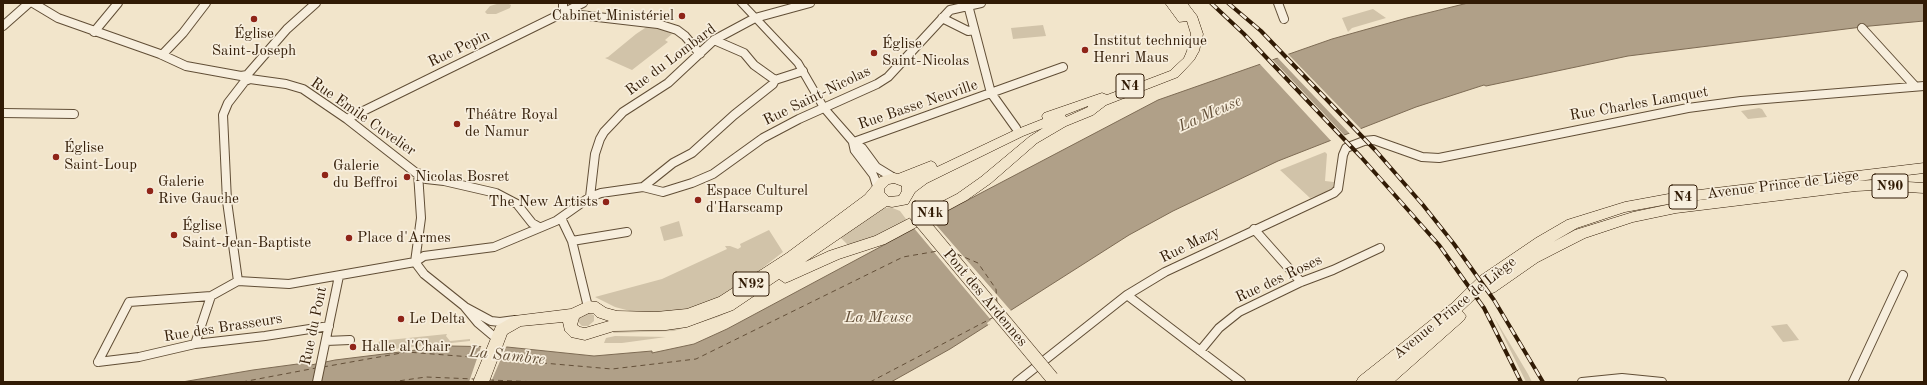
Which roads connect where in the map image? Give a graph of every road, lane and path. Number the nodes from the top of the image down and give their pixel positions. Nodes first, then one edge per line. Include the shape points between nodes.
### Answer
1 (29, 3) edge
2 (33, 3) edge
3 (118, 3) edge
4 (206, 3) edge
5 (316, 3) edge
6 (563, 3) edge
7 (583, 3) edge
8 (741, 3) edge
9 (810, 3) edge
10 (981, 3) edge
11 (1170, 3) edge
12 (1278, 3) edge
13 (1184, 4) edge
14 (968, 5) junction
15 (562, 13) junction
16 (755, 18) junction
17 (942, 18) junction
18 (1284, 19) dead end
19 (3, 26) edge
20 (1862, 28) dead end
21 (974, 30) junction
22 (94, 32) junction
23 (714, 40) junction
24 (700, 54) junction
25 (162, 55) junction
26 (1063, 67) dead end
27 (803, 71) junction
28 (246, 78) junction
29 (775, 80) junction
30 (1914, 85) junction
31 (1924, 86) edge
32 (991, 93) junction
33 (1101, 102) junction
34 (824, 108) junction
35 (3, 113) edge
36 (74, 114) dead end
37 (347, 119) junction
38 (1016, 128) junction
39 (1364, 141) joint
40 (854, 142) junction
41 (1924, 168) edge
42 (1899, 172) junction
43 (418, 173) junction
44 (1924, 175) edge
45 (897, 178) junction
46 (1856, 186) junction
47 (643, 187) junction
48 (1924, 188) edge
49 (892, 194) junction
50 (1924, 195) edge
51 (590, 197) junction
52 (1619, 215) junction
53 (561, 218) junction
54 (539, 226) junction
55 (1254, 229) junction
56 (627, 232) dead end
57 (572, 241) junction
58 (1380, 248) dead end
59 (415, 262) junction
60 (1903, 275) dead end
61 (339, 276) junction
62 (238, 281) junction
63 (1301, 282) junction
64 (211, 296) junction
65 (744, 296) junction
66 (1127, 296) junction
67 (464, 306) junction
68 (588, 307) junction
69 (602, 313) junction
70 (519, 320) junction
71 (572, 320) junction
72 (329, 326) junction
73 (595, 330) junction
74 (497, 339) junction
75 (350, 340) dead end
76 (326, 341) junction
77 (196, 344) junction
78 (1200, 351) junction
79 (1054, 380) edge
80 (317, 382) edge
81 (481, 382) edge
82 (1017, 382) edge
83 (1241, 382) edge
84 (1364, 382) edge
85 (1383, 382) edge
86 (1582, 382) edge
87 (1662, 382) edge
88 (1853, 382) edge

1 - 19 street
2 - 22 street, Rue Emile Cuvelier via 58,18
3 - 22 street
4 - 25 street
5 - 28 street via 287,29
6 - 15 street
7 - 15 street, Rue Pepin
8 - 16 street
9 - 16 street, Rue du Lombard
10 - 14 street, Rue Saint-Nicolas
11 - 38 main road, N4 via 1185,22 1188,34 1186,50 1172,67 1156,77
12 - 18 street
13 - 33 main road, N4 via 1195,24 1197,34 1188,60 1174,74
14 - 17 street, Rue Saint-Nicolas via 954,8
14 - 21 street
15 - 24 street via 658,24 685,36
15 - 37 street, Rue Pepin
16 - 23 street, Rue du Lombard
16 - 27 street
17 - 21 street via 968,31
17 - 34 street, Rue Saint-Nicolas via 888,76 877,84
20 - 30 street
21 - 32 street
22 - 25 street, Rue Emile Cuvelier
23 - 24 street, Rue du Lombard
23 - 29 street via 744,53 754,65
24 - 51 street, Rue du Lombard via 668,83 623,112 604,132 595,154
25 - 28 street, Rue Emile Cuvelier via 196,68
26 - 32 street, Rue Basse Neuville
27 - 29 street
27 - 34 street
28 - 37 street, Rue Emile Cuvelier via 303,89
28 - 62 street via 228,103 223,115 227,200
29 - 47 street via 692,153 673,163
30 - 31 street, Rue Charles Lamquet
30 - 39 street, Rue Charles Lamquet via 1688,108 1439,158 1422,157 1380,141
32 - 38 street
32 - 40 street, Rue Basse Neuville
33 - 49 main road, N4 via 1019,132
33 - 65 main road, N4k via 1088,112 1033,140 962,197 880,240 810,265 764,289
34 - 40 street
34 - 47 street, Rue Saint-Nicolas via 763,138 713,174 663,192
35 - 36 street
37 - 43 street, Rue Emile Cuvelier
38 - 45 main road, N4
39 - 55 street, Rue Mazy via 1346,148 1342,155 1338,189 1334,193
40 - 45 street via 862,147 876,167
40 - 49 street via 856,152
41 - 42 main road, Avenue Prince de Liège / N90
42 - 44 main road, N4
42 - 52 main road, Avenue Prince de Liège / N4 via 1674,198
43 - 54 street, Rue Emile Cuvelier via 426,179 496,194 517,204 532,224
43 - 59 street via 420,218
45 - 49 main road via 885,180
45 - 49 main road, Pont des Ardennes via 908,184
46 - 48 main road, Avenue Prince de Liège / N90
46 - 50 main road, N4
46 - 52 main road, Avenue Prince de Liège / N4
47 - 51 street
49 - 65 main road, N92
49 - 69 main road, N92 via 870,199 792,257 724,302 688,315 666,318 616,317
49 - 79 main road, Pont des Ardennes, bridge via 915,214
51 - 53 street
52 - 84 main road, Avenue Prince de Liège / N4 via 1572,224 1509,262
52 - 85 main road, Avenue Prince de Liège / N4 via 1516,269 1491,287
53 - 54 street
53 - 57 street
54 - 59 street via 494,247 424,256
55 - 63 street
55 - 66 street, Rue Mazy via 1165,272
56 - 57 street
57 - 68 street
58 - 63 street, Rue des Roses
59 - 61 street
59 - 67 street via 424,274
60 - 88 street
61 - 62 street via 289,284
61 - 72 street, Rue du Pont
62 - 64 street
63 - 78 street, Rue des Roses via 1239,312 1219,328
64 - 77 street
64 - 77 street, Rue des Brasseurs via 129,302 98,362 139,357
65 - 73 main road, N92 via 718,311 686,322 614,325
66 - 78 street
66 - 82 street, Rue Mazy
67 - 70 street via 491,321
67 - 74 street via 478,323
68 - 69 main road via 597,308
68 - 71 main road
69 - 73 main road via 603,321
70 - 71 main road
70 - 74 main road via 501,330
71 - 73 main road via 572,330 580,334
71 - 74 main road via 527,326
72 - 76 street, Rue du Pont
72 - 77 street, Rue des Brasseurs
74 - 81 main road
75 - 76 street
76 - 80 street, Rue du Pont
78 - 83 street
86 - 87 street via 1622,378

